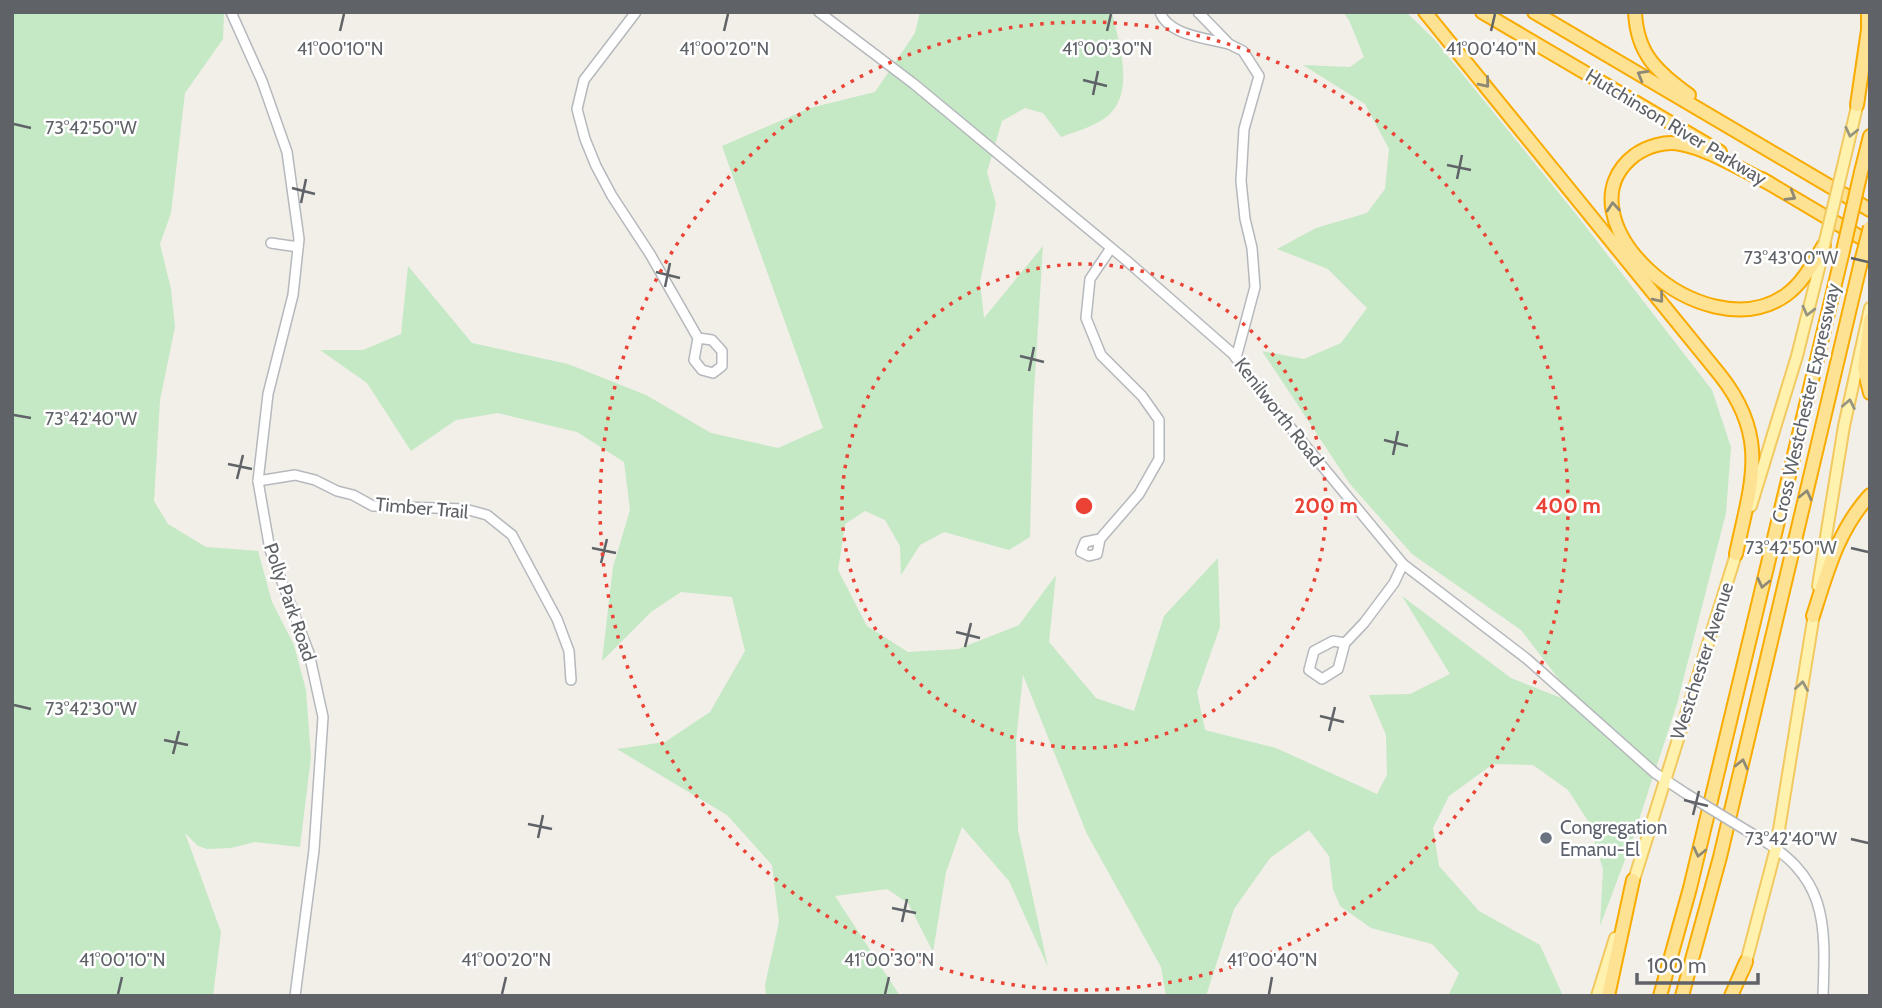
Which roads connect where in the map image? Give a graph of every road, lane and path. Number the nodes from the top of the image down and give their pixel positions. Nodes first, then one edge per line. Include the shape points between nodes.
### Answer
1 (636, 12) edge
2 (819, 12) edge
3 (1160, 12) edge
4 (1198, 12) edge
5 (1425, 12) edge
6 (1482, 12) edge
7 (1534, 12) edge
8 (1636, 12) edge
9 (1868, 12) edge
10 (233, 13) edge
11 (1228, 44) junction
12 (1870, 54) edge
13 (1857, 105) junction
14 (1743, 135) junction
15 (1870, 136) edge
16 (1769, 183) junction
17 (1870, 210) edge
18 (1870, 227) edge
19 (271, 243) dead end
20 (1870, 243) edge
21 (1824, 245) junction
22 (299, 247) junction
23 (1111, 248) junction
24 (1870, 308) edge
25 (1870, 320) edge
26 (698, 338) dead end
27 (1236, 358) junction
28 (1870, 393) edge
29 (258, 481) junction
30 (1870, 495) edge
31 (1101, 539) dead end
32 (1736, 554) junction
33 (1403, 564) junction
34 (1813, 616) junction
35 (1345, 643) junction
36 (571, 680) dead end
37 (1664, 780) junction
38 (1776, 848) junction
39 (1633, 880) junction
40 (1746, 962) joint
41 (1824, 993) edge
42 (295, 996) edge
43 (1597, 996) edge
44 (1608, 996) edge
45 (1660, 996) edge
46 (1682, 996) edge
47 (1732, 996) edge

1 - 26 street via 584,80 578,97 579,121 612,196
2 - 23 street, Kenilworth Road
3 - 11 street via 1176,30
4 - 11 street
5 -> 32 highway via 1738,400 1750,431 1753,470
6 - 16 highway, Hutchinson River Parkway
14 -> 7 highway, Hutchinson River Parkway
8 - 14 highway via 1640,41 1658,71
9 - 13 highway
10 - 22 street, Polly Park Road via 287,152
11 - 27 street via 1243,51 1259,76 1244,129 1241,181 1255,287
12 - 13 main road
13 -> 21 main road, Westchester Avenue, bridge
14 - 17 highway, Hutchinson River Parkway
15 -> 45 highway, Cross Westchester Expressway, bridge via 1694,873
16 -> 20 highway, Hutchinson River Parkway
21 -> 16 highway via 1803,279 1785,296 1757,307 1720,308 1690,299 1660,280 1627,243 1613,216 1612,192 1622,169 1637,154 1661,144 1693,147
46 -> 18 highway, Cross Westchester Expressway, bridge via 1720,857
19 - 22 street
21 -> 32 main road, Westchester Avenue via 1797,356
22 - 29 street, Polly Park Road via 293,295 268,394
23 - 27 street, Kenilworth Road
23 - 31 street via 1090,279 1086,318 1101,355 1159,420 1159,460 1139,494
34 -> 24 main road via 1844,426
25 - 28 highway via 1864,373
27 - 33 street, Kenilworth Road
29 - 36 street, Timber Trail via 295,475 373,506 465,509 487,515 512,535 557,619 569,652
29 - 42 street, Polly Park Road via 270,550 309,653 323,717 314,850
30 - 34 highway via 1838,543
32 - 37 main road, Westchester Avenue
33 - 35 street via 1394,583
33 - 37 street, Kenilworth Road via 1527,659
38 -> 34 main road
35 - 35 street via 1338,669 1322,679 1309,670 1314,651 1333,641
37 - 38 street, Kenilworth Road, bridge
37 - 39 main road, Westchester Avenue
38 - 40 main road
38 - 41 street, Kenilworth Road via 1793,860 1819,906 1825,939
39 - 43 main road, Westchester Avenue
39 - 44 highway
40 - 47 highway

